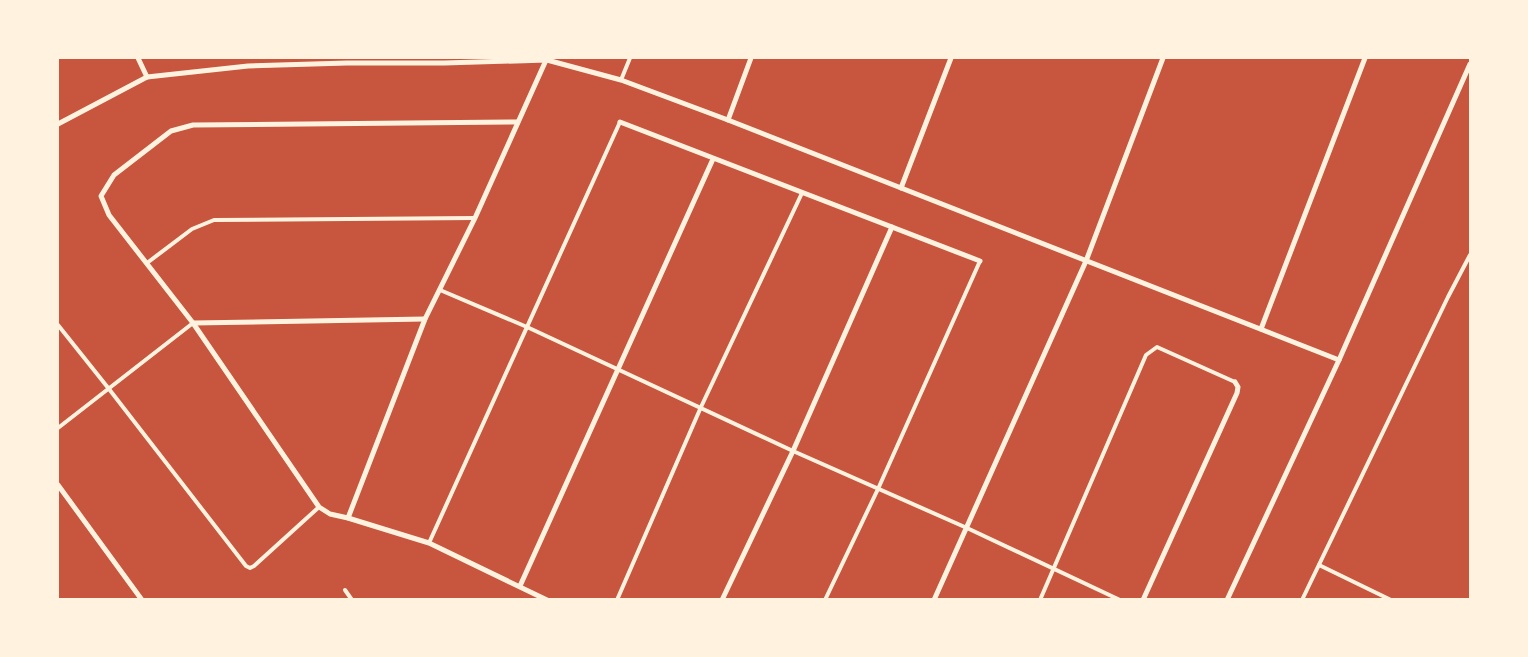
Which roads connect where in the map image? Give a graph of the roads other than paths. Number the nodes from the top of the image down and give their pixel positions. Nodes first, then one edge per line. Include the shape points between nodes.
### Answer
1 (138, 58) edge
2 (630, 58) edge
3 (751, 58) edge
4 (951, 58) edge
5 (1162, 58) edge
6 (1365, 58) edge
7 (547, 59) edge
8 (348, 60) edge
9 (445, 60) edge
10 (1470, 64) edge
11 (147, 77) junction
12 (621, 80) junction
13 (728, 120) junction
14 (518, 122) junction
15 (620, 122) joint
16 (58, 124) edge
17 (713, 158) junction
18 (901, 188) junction
19 (802, 192) junction
20 (475, 218) junction
21 (892, 227) junction
22 (1470, 256) edge
23 (980, 261) joint
24 (1086, 261) junction
25 (147, 263) junction
26 (440, 290) junction
27 (425, 319) junction
28 (193, 323) junction
29 (58, 325) edge
30 (527, 327) junction
31 (1261, 329) junction
32 (1338, 360) junction
33 (617, 370) junction
34 (1235, 382) joint
35 (109, 389) junction
36 (701, 407) junction
37 (58, 428) edge
38 (793, 451) junction
39 (58, 485) edge
40 (878, 489) junction
41 (319, 507) junction
42 (348, 518) junction
43 (966, 528) junction
44 (429, 543) junction
45 (1319, 565) junction
46 (1054, 570) junction
47 (520, 586) junction
48 (345, 590) dead end
49 (142, 600) edge
50 (352, 600) edge
51 (547, 600) edge
52 (616, 600) edge
53 (722, 600) edge
54 (825, 600) edge
55 (934, 600) edge
56 (1040, 600) edge
57 (1120, 600) edge
58 (1143, 600) edge
59 (1227, 600) edge
60 (1302, 600) edge
61 (1391, 600) edge

1 - 11 street
2 - 12 lane
3 - 13 street
4 - 18 street
5 - 24 street
6 - 31 street
7 - 9 street
7 - 12 street
7 - 14 street
8 - 9 street
8 - 11 street
10 - 32 street
11 - 16 street
12 - 13 street
13 - 18 street
14 - 20 street
14 - 25 street via 193,125 171,131 114,175 101,196 109,215
15 - 17 street
15 - 30 lane
17 - 19 street
17 - 33 street
18 - 24 street
19 - 21 street
19 - 36 lane
20 - 25 lane via 214,220 192,229
20 - 26 street
21 - 23 street
21 - 38 street
22 - 45 lane
23 - 40 lane
24 - 31 street
24 - 43 street
25 - 28 street
26 - 27 street
26 - 30 lane
27 - 28 street
27 - 42 street
28 - 35 lane
28 - 41 street
29 - 35 lane
30 - 33 lane
30 - 44 lane
31 - 32 street
32 - 59 street
33 - 36 lane
33 - 47 street
34 - 46 lane via 1157,347 1146,355
34 - 58 street via 1237,393
35 - 37 lane
35 - 41 lane via 246,566 254,566
36 - 38 lane
36 - 52 lane
38 - 40 lane
38 - 53 street
39 - 49 street
40 - 43 lane
40 - 54 lane
41 - 42 street via 330,514
42 - 44 street
43 - 46 lane
43 - 55 street
44 - 47 street
45 - 60 lane
45 - 61 lane
46 - 56 lane
46 - 57 lane
47 - 51 street
48 - 50 lane

